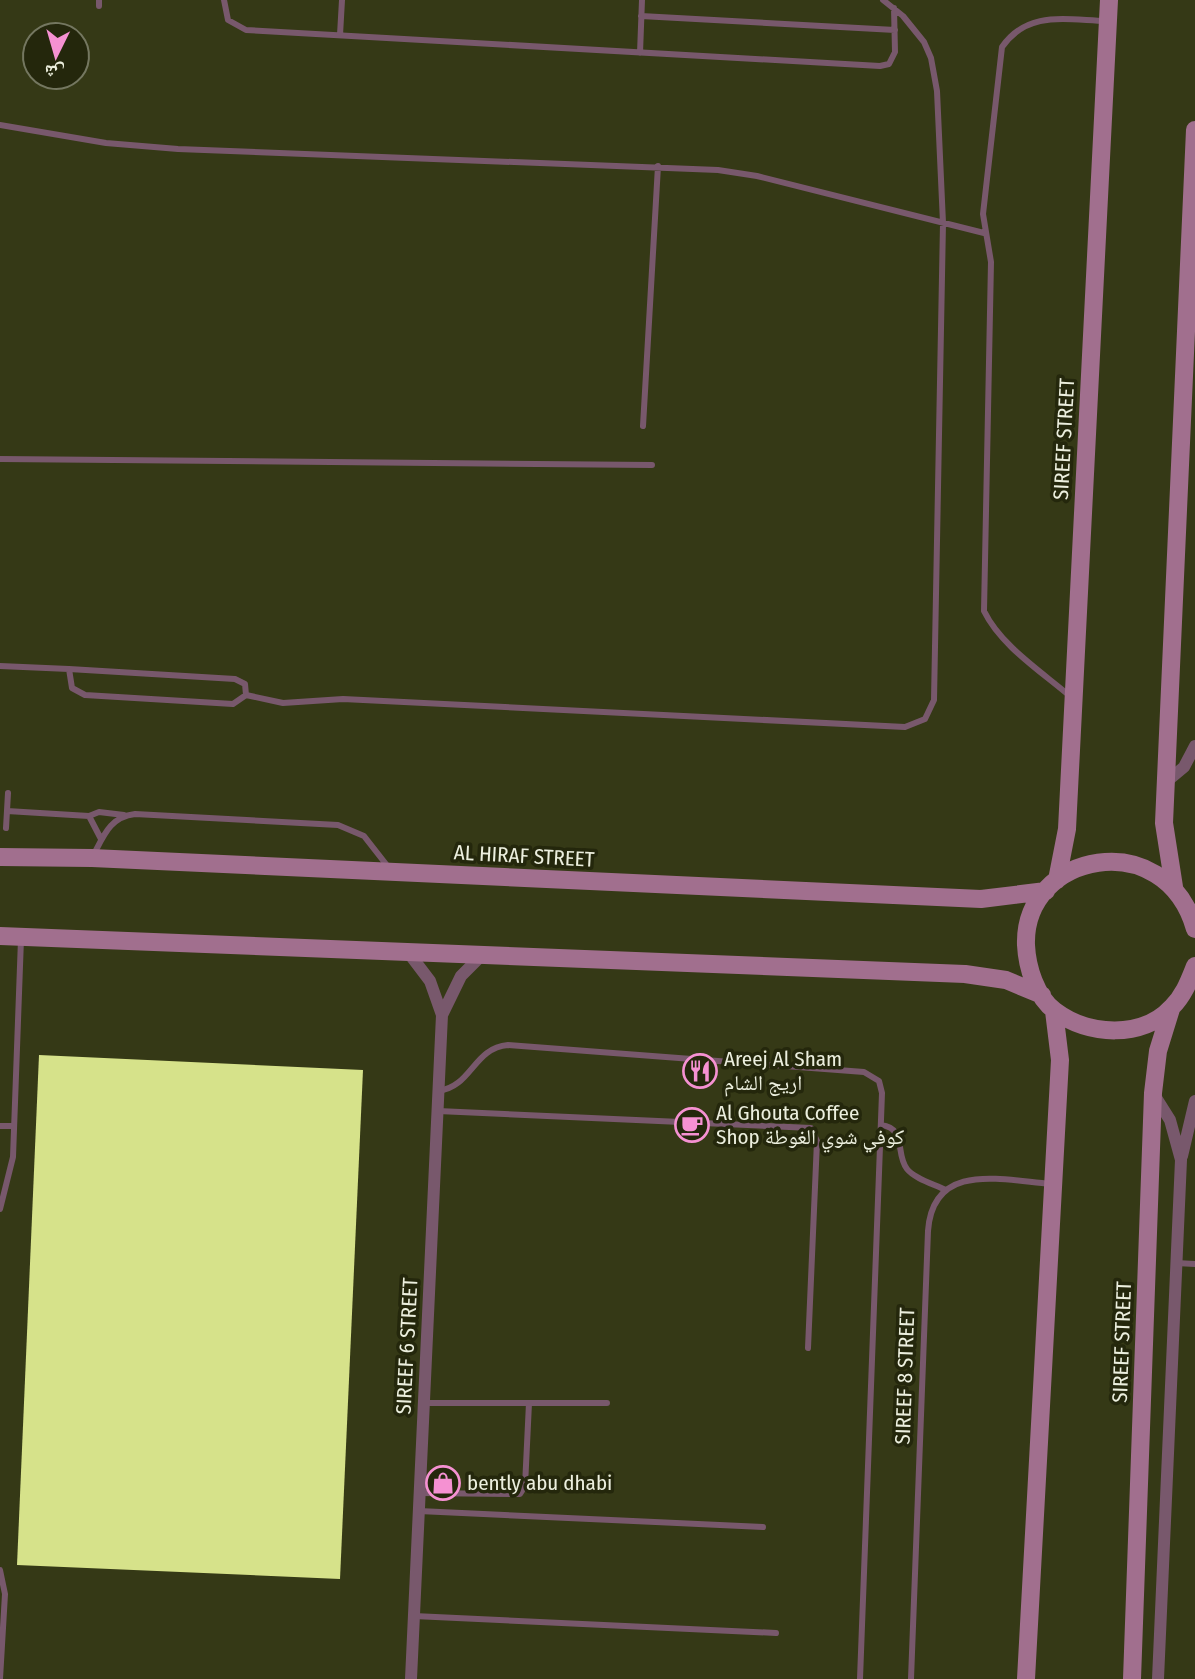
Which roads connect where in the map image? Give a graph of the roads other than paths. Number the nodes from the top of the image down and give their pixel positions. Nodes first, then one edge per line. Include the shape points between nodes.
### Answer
1 (224, 0) edge
2 (342, 0) edge
3 (642, 0) edge
4 (883, 0) edge
5 (1109, 0) edge
6 (894, 8) junction
7 (642, 16) junction
8 (1108, 21) junction
9 (895, 30) junction
10 (340, 35) junction
11 (640, 52) junction
12 (0, 125) edge
13 (1195, 130) edge
14 (658, 166) junction
15 (943, 223) junction
16 (984, 233) junction
17 (643, 426) dead end
18 (0, 459) edge
19 (652, 465) dead end
20 (0, 666) edge
21 (69, 669) junction
22 (246, 695) junction
23 (1073, 699) junction
24 (1193, 756) edge
25 (1166, 782) junction
26 (8, 793) dead end
27 (7, 811) junction
28 (126, 815) junction
29 (89, 816) junction
30 (6, 828) dead end
31 (101, 841) junction
32 (1, 856) edge
33 (92, 858) junction
34 (392, 872) junction
35 (1051, 886) junction
36 (1174, 887) junction
37 (1195, 929) edge
38 (0, 936) edge
39 (21, 937) junction
40 (408, 952) junction
41 (482, 955) junction
42 (1195, 966) edge
43 (1042, 995) junction
44 (1171, 1009) junction
45 (1054, 1011) junction
46 (442, 1015) junction
47 (438, 1091) junction
48 (1153, 1093) junction
49 (1195, 1101) edge
50 (438, 1111) junction
51 (881, 1125) junction
52 (0, 1126) edge
53 (14, 1126) junction
54 (1181, 1160) junction
55 (1052, 1184) junction
56 (946, 1190) junction
57 (0, 1209) edge
58 (1174, 1263) junction
59 (1195, 1264) edge
60 (808, 1348) dead end
61 (424, 1403) junction
62 (529, 1403) junction
63 (607, 1403) dead end
64 (420, 1493) junction
65 (419, 1511) junction
66 (763, 1527) dead end
67 (0, 1570) edge
68 (414, 1616) junction
69 (776, 1633) dead end
70 (0, 1679) edge
71 (411, 1679) edge
72 (860, 1679) edge
73 (911, 1679) edge
74 (1026, 1679) edge
75 (1132, 1679) edge
76 (1158, 1679) edge

1 - 10 lane via 228,20 239,28
2 - 10 lane
3 - 7 lane
4 - 6 lane
5 - 8 main road, SIREEF STREET
6 - 9 lane
6 - 15 lane via 924,42 935,74
7 - 9 lane
7 - 11 lane
8 - 16 lane via 1028,23 1012,32 1002,47
8 - 23 main road, SIREEF STREET
9 - 11 lane via 895,57 885,66
10 - 11 lane
12 - 14 lane via 106,143 178,149
13 - 25 main road
14 - 15 lane via 747,174
14 - 17 lane
15 - 16 lane
15 - 22 lane via 934,700 930,714 919,724 905,727 343,699 283,703
16 - 23 lane via 991,262 984,611 1003,638
18 - 19 lane
20 - 21 lane
21 - 22 lane via 235,679 245,684
21 - 22 lane via 72,688 85,695 233,704
23 - 35 main road, SIREEF STREET via 1067,829
24 - 25 street
25 - 36 main road via 1164,823
26 - 27 lane
27 - 29 lane
27 - 30 lane
28 - 29 lane via 99,812
28 - 31 lane via 110,825
28 - 34 lane via 338,825 364,836
29 - 31 lane
31 - 33 lane
32 - 33 main road, AL HIRAF STREET
33 - 34 main road, AL HIRAF STREET
34 - 35 main road, AL HIRAF STREET via 981,899
35 - 36 main road, AL HIRAF STREET via 1079,867 1104,861 1129,862 1154,871
35 - 43 main road, SIREEF STREET via 1032,915 1026,942 1030,970
36 - 37 main road
38 - 39 main road
39 - 40 main road
39 - 53 lane
40 - 41 main road
40 - 46 street, SIREEF 6 STREET via 430,981
41 - 43 main road via 965,974 1006,980
41 - 46 street, SIREEF 6 STREET via 457,982
42 - 44 main road
43 - 45 main road, SIREEF STREET
44 - 45 main road via 1147,1024 1124,1030 1088,1027
44 - 48 main road, SIREEF STREET via 1158,1051
45 - 55 main road via 1060,1060
46 - 47 street, SIREEF 6 STREET
47 - 50 street, SIREEF 6 STREET
47 - 51 lane via 461,1083 485,1052 508,1045 864,1072 882,1087
48 - 54 street via 1170,1120
48 - 75 main road, SIREEF STREET
49 - 54 street
50 - 60 lane via 811,1128 817,1141
50 - 61 street, SIREEF 6 STREET
51 - 56 lane via 898,1135 908,1171
51 - 72 lane
52 - 53 lane
53 - 57 lane via 11,1172
54 - 58 street
55 - 56 lane via 978,1178
55 - 74 main road
56 - 73 lane, SIREEF 8 STREET via 932,1208 928,1231
58 - 59 lane
58 - 76 street
61 - 62 lane
61 - 64 street, SIREEF 6 STREET
62 - 63 lane
62 - 64 lane via 525,1486 520,1494
64 - 65 street, SIREEF 6 STREET
65 - 66 lane
65 - 68 street, SIREEF 6 STREET
67 - 70 lane via 5,1594
68 - 69 lane
68 - 71 street, SIREEF 6 STREET

